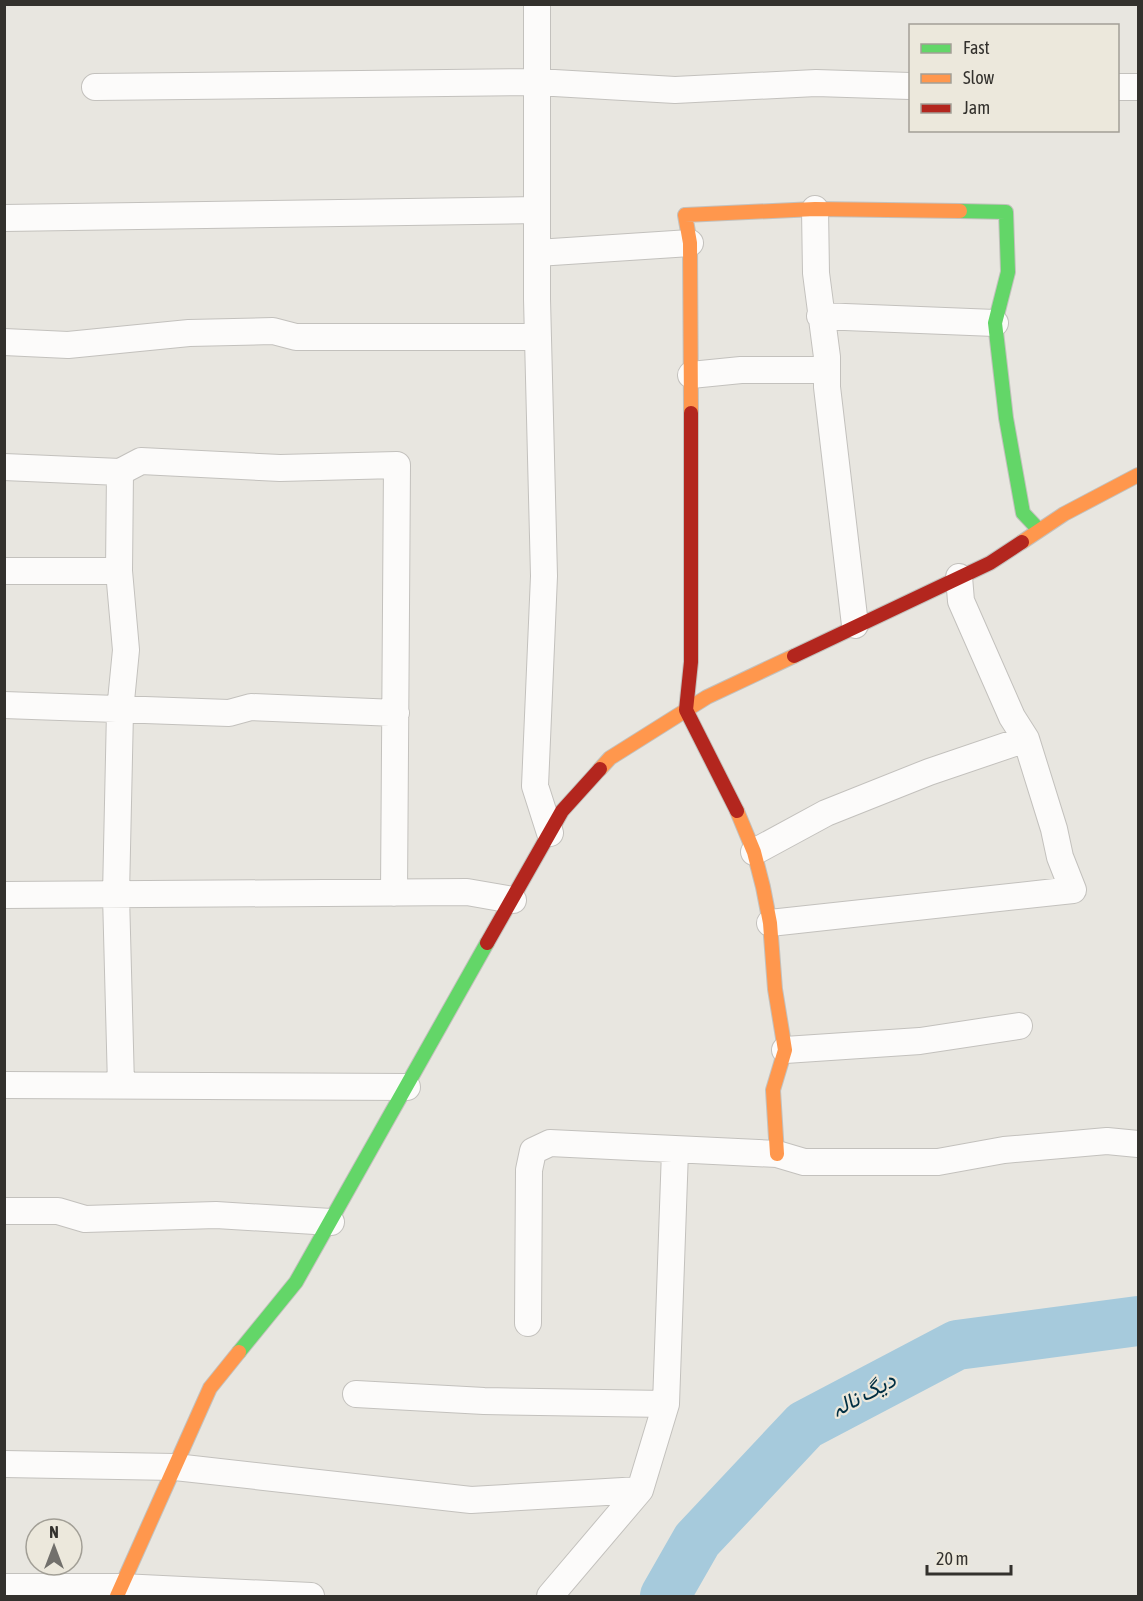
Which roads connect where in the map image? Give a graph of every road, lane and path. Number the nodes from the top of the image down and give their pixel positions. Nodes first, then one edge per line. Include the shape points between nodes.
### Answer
1 (537, 4) edge
2 (537, 82) junction
3 (909, 86) edge
4 (95, 87) dead end
5 (1119, 87) edge
6 (1138, 87) edge
7 (815, 209) junction
8 (537, 210) junction
9 (4, 218) edge
10 (690, 243) junction
11 (537, 253) junction
12 (820, 316) junction
13 (995, 323) junction
14 (538, 337) junction
15 (4, 342) edge
16 (826, 370) junction
17 (691, 375) junction
18 (4, 467) edge
19 (120, 472) junction
20 (1138, 475) edge
21 (1039, 530) junction
22 (4, 571) edge
23 (119, 571) junction
24 (959, 577) junction
25 (855, 626) junction
26 (4, 705) edge
27 (686, 710) junction
28 (120, 711) junction
29 (396, 713) junction
30 (1026, 740) junction
31 (550, 833) junction
32 (754, 852) junction
33 (394, 893) junction
34 (4, 895) edge
35 (116, 895) junction
36 (513, 900) junction
37 (771, 923) junction
38 (1019, 1026) dead end
39 (785, 1050) junction
40 (4, 1085) edge
41 (122, 1085) junction
42 (407, 1087) junction
43 (1138, 1144) edge
44 (675, 1151) junction
45 (777, 1154) junction
46 (4, 1211) edge
47 (331, 1222) junction
48 (528, 1323) dead end
49 (356, 1394) dead end
50 (666, 1404) junction
51 (4, 1464) edge
52 (175, 1467) junction
53 (640, 1490) junction
54 (4, 1587) edge
55 (119, 1592) edge
56 (312, 1596) edge
57 (550, 1596) edge

1 - 2 street
2 - 3 street via 675,90 816,83
2 - 4 street
2 - 8 street
5 - 6 street
7 - 10 street via 685,215
7 - 12 street
7 - 13 street via 1006,212 1008,272
8 - 9 street
8 - 11 street
10 - 11 street
10 - 17 street
11 - 14 street
12 - 13 street
12 - 16 street
13 - 21 street via 1023,513
14 - 15 street via 296,337 273,331 189,333 68,345
14 - 31 street via 544,576 535,786
16 - 17 street via 741,370
16 - 25 street
17 - 27 street via 691,662
18 - 19 street
19 - 23 street
19 - 29 street via 141,461 280,468 397,465
20 - 21 street
21 - 24 street via 990,563
22 - 23 street
23 - 28 street via 126,650
24 - 25 street
24 - 30 street via 961,601
25 - 27 street
26 - 28 street
27 - 31 street via 610,758 562,811
27 - 32 street via 726,786
28 - 29 street via 229,713 251,707
28 - 35 street
29 - 33 street
30 - 32 street via 826,813
30 - 37 street via 1060,857 1074,890
31 - 36 street
32 - 37 street
33 - 35 street
33 - 36 street via 467,892
34 - 35 street
35 - 41 street
36 - 42 street
37 - 39 street via 775,989
38 - 39 street via 920,1041
39 - 45 street via 773,1090
40 - 41 street
41 - 42 street
42 - 47 street
43 - 45 street via 1107,1141 1004,1150 938,1162 804,1162
44 - 45 street
44 - 48 street via 550,1143 532,1151
44 - 50 street
46 - 47 street via 58,1211 85,1219 216,1215
47 - 52 street via 296,1282 210,1388
49 - 50 street
50 - 53 street
51 - 52 street
52 - 53 street via 471,1500
52 - 55 street
53 - 57 street
54 - 55 street
55 - 56 street

